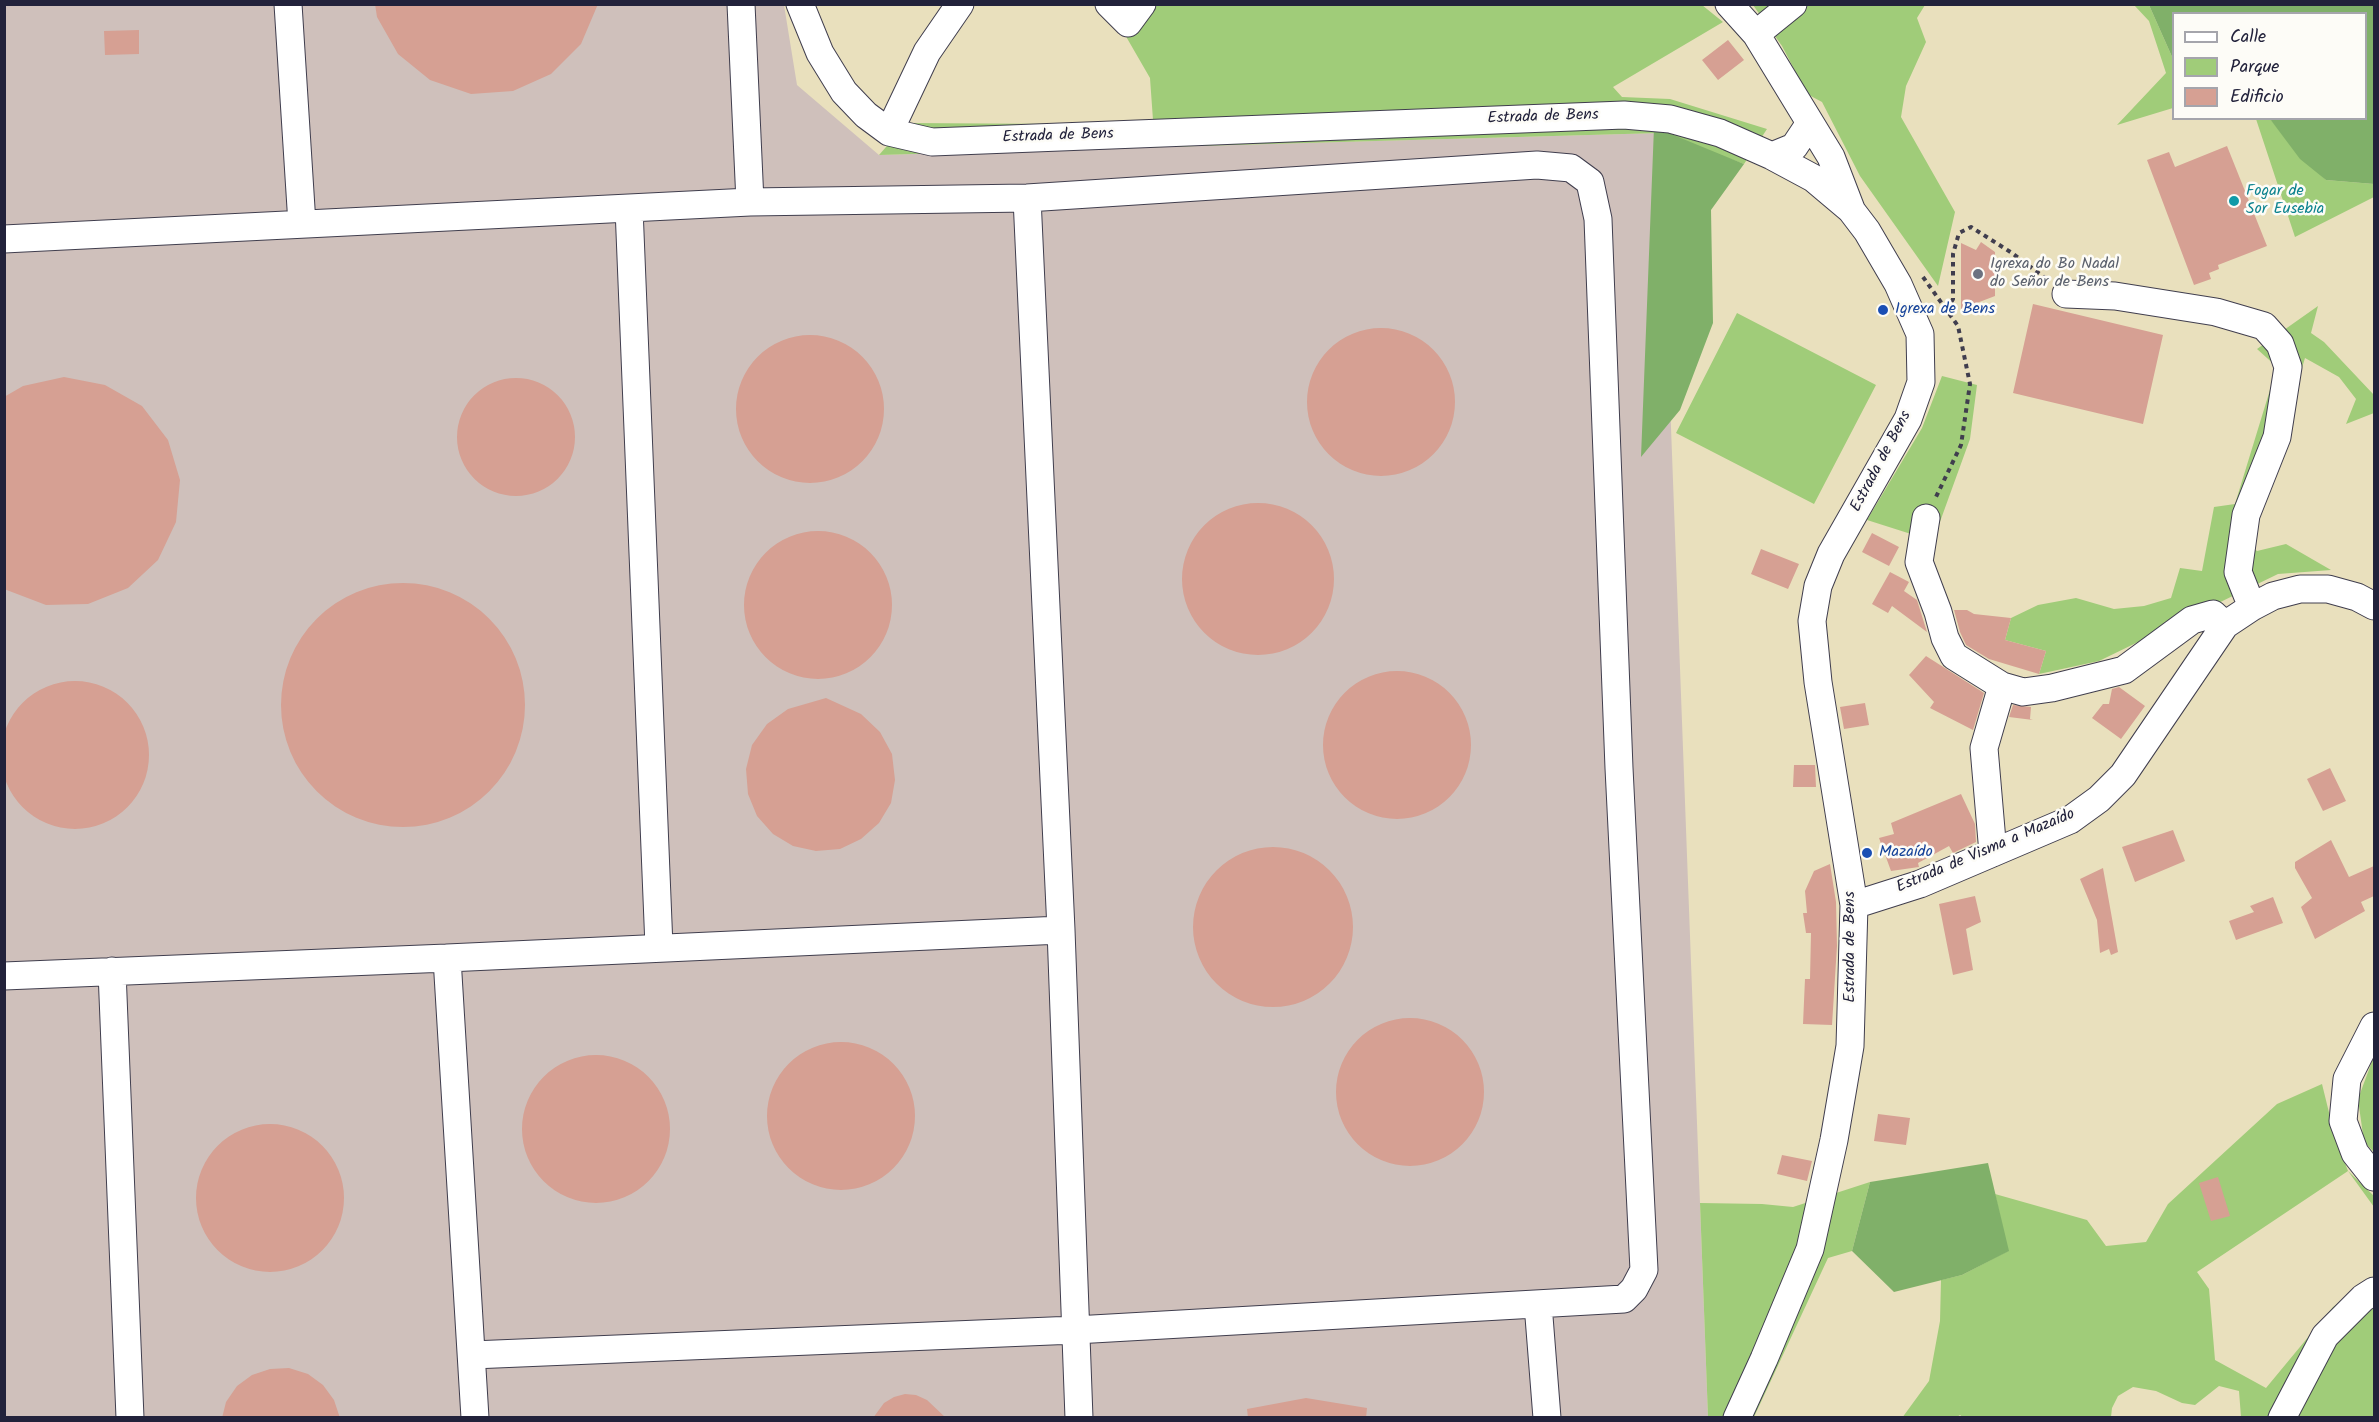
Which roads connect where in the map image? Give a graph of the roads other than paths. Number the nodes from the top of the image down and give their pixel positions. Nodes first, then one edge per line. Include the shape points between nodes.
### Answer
1 (288, 4) edge
2 (741, 4) edge
3 (800, 4) edge
4 (960, 4) edge
5 (1109, 4) edge
6 (1142, 4) edge
7 (1729, 4) edge
8 (1793, 4) edge
9 (1756, 34) junction
10 (1810, 123) junction
11 (889, 132) junction
12 (1772, 156) junction
13 (1831, 157) junction
14 (1813, 178) junction
15 (1027, 198) junction
16 (750, 202) junction
17 (629, 208) junction
18 (1851, 210) junction
19 (302, 224) junction
20 (4, 239) edge
21 (2066, 294) road end
22 (1926, 518) dead end
23 (2374, 606) edge
24 (2252, 607) junction
25 (2225, 625) junction
26 (2002, 686) junction
27 (1993, 853) junction
28 (1854, 905) junction
29 (1061, 930) junction
30 (659, 947) junction
31 (447, 958) junction
32 (112, 971) junction
33 (4, 976) edge
34 (2374, 1026) edge
35 (2374, 1177) edge
36 (2374, 1291) edge
37 (1538, 1304) junction
38 (1075, 1330) junction
39 (472, 1355) junction
40 (130, 1418) edge
41 (475, 1418) edge
42 (1079, 1418) edge
43 (1547, 1418) edge
44 (1737, 1418) edge
45 (2282, 1418) edge

1 - 19 street
2 - 16 street
3 - 11 street, Estrada de Bens via 820,52 844,92
4 - 11 street via 927,52
5 - 6 street via 1128,23
7 - 9 street
8 - 9 street
9 - 10 street
10 - 12 street via 1794,147
10 - 13 street
10 - 14 street
11 - 12 street, Estrada de Bens via 932,142 1624,115 1670,119
12 - 14 street, Estrada de Bens
13 - 14 street via 1825,169
13 - 18 street
14 - 18 street, Estrada de Bens
15 - 16 street
15 - 29 street
15 - 37 street via 1537,165 1571,168 1590,182 1598,219 1644,1270 1624,1299
16 - 17 street
17 - 19 street
17 - 30 street
18 - 28 street, Estrada de Bens via 1898,284 1920,334 1921,382 1908,419 1831,554 1818,586 1812,621 1819,693
19 - 20 street
21 - 24 street via 2115,296 2216,312 2264,326 2280,344 2288,368 2277,437 2246,515 2238,572
22 - 26 street via 1919,562 1945,638 1954,656
23 - 24 street, Estrada de Visma a Mazaído via 2328,590 2301,589 2273,596
24 - 25 street, Estrada de Visma a Mazaído
25 - 26 street via 2213,614 2192,620 2124,670 2023,692
25 - 27 street, Estrada de Visma a Mazaído via 2123,775 2099,799 2070,820
26 - 27 street via 1984,748
27 - 28 street, Estrada de Visma a Mazaído via 1920,884
28 - 44 street, Estrada de Bens via 1850,1046 1810,1249
29 - 30 street
29 - 38 street
30 - 31 street
31 - 32 street
31 - 39 street
32 - 33 street
32 - 40 street
34 - 35 street via 2347,1079 2343,1120 2355,1153
36 - 45 street via 2325,1336
37 - 38 street
37 - 43 street
38 - 39 street
38 - 42 street
39 - 41 street

